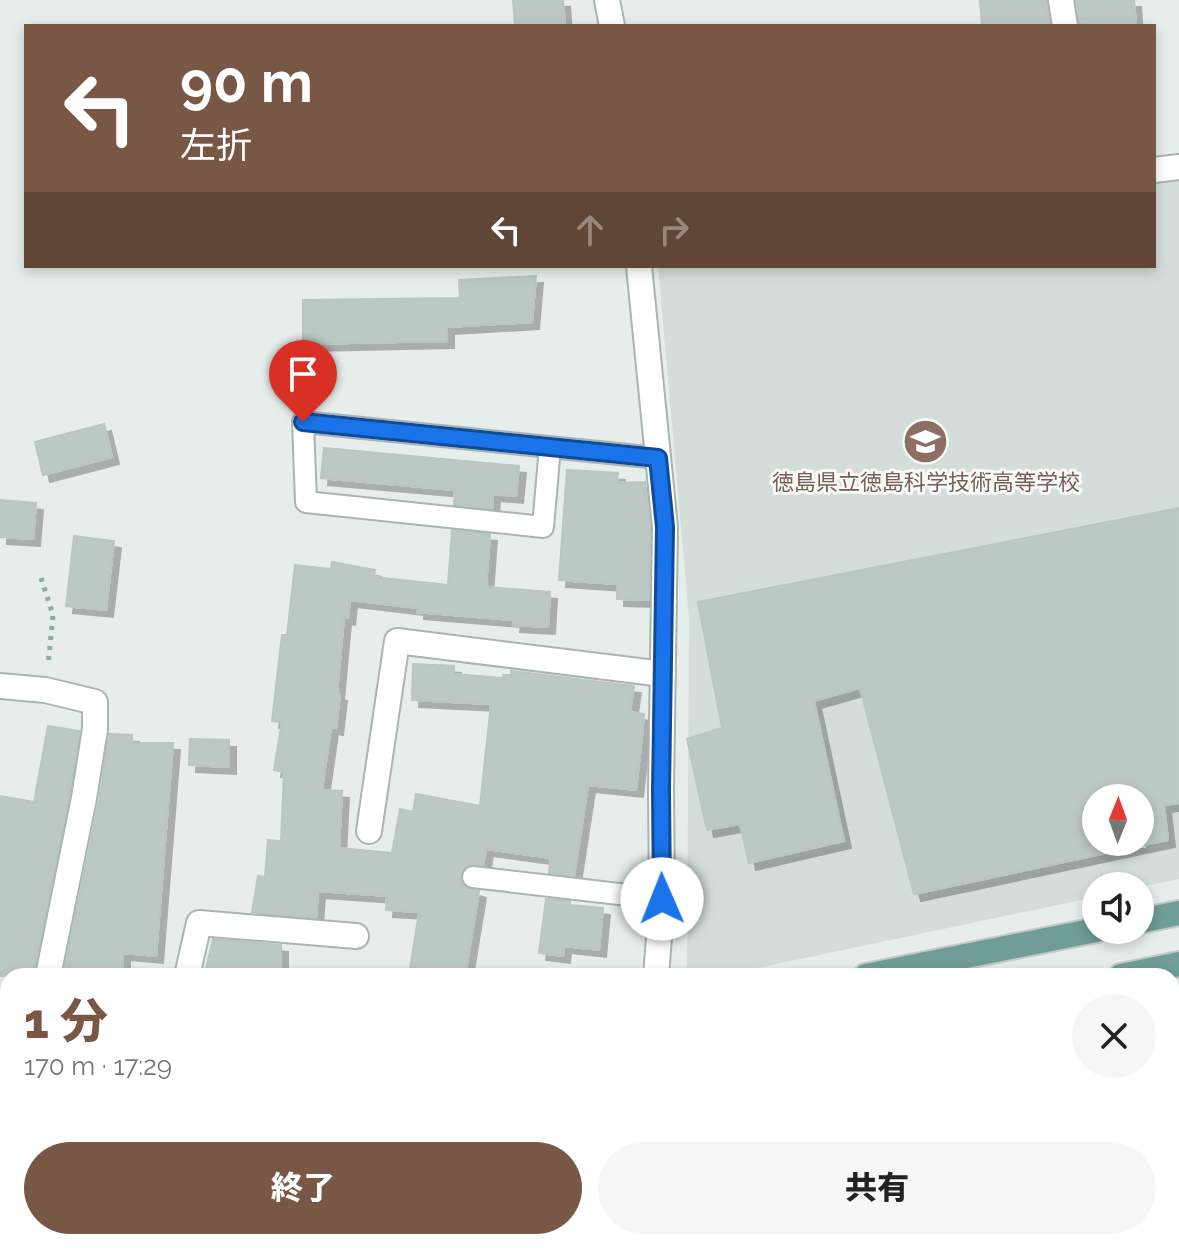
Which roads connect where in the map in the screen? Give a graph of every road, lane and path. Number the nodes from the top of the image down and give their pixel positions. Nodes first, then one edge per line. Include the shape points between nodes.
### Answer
1 (607, 0) edge
2 (1061, 0) edge
3 (612, 24) edge
4 (1065, 24) edge
5 (1179, 167) edge
6 (1156, 170) edge
7 (639, 268) edge
8 (550, 447) junction
9 (658, 458) junction
10 (41, 578) dead end
11 (663, 674) junction
12 (0, 686) edge
13 (45, 690) junction
14 (369, 831) dead end
15 (473, 877) dead end
16 (662, 899) junction
17 (1179, 913) edge
18 (1154, 918) edge
19 (1082, 933) edge
20 (356, 936) dead end
21 (50, 968) edge
22 (189, 968) edge
23 (657, 968) edge
24 (906, 968) edge

1 - 3 street
2 - 4 street
5 - 6 street
7 - 9 street
8 - 8 lane via 303,422 306,502 543,527
8 - 9 lane
9 - 11 street via 665,527
10 - 13 path via 53,615
11 - 14 street via 397,641
11 - 16 street
12 - 13 street
13 - 21 street via 95,702 84,798
15 - 16 lane
16 - 23 street
17 - 18 main road
19 - 24 main road
20 - 22 street via 199,923

